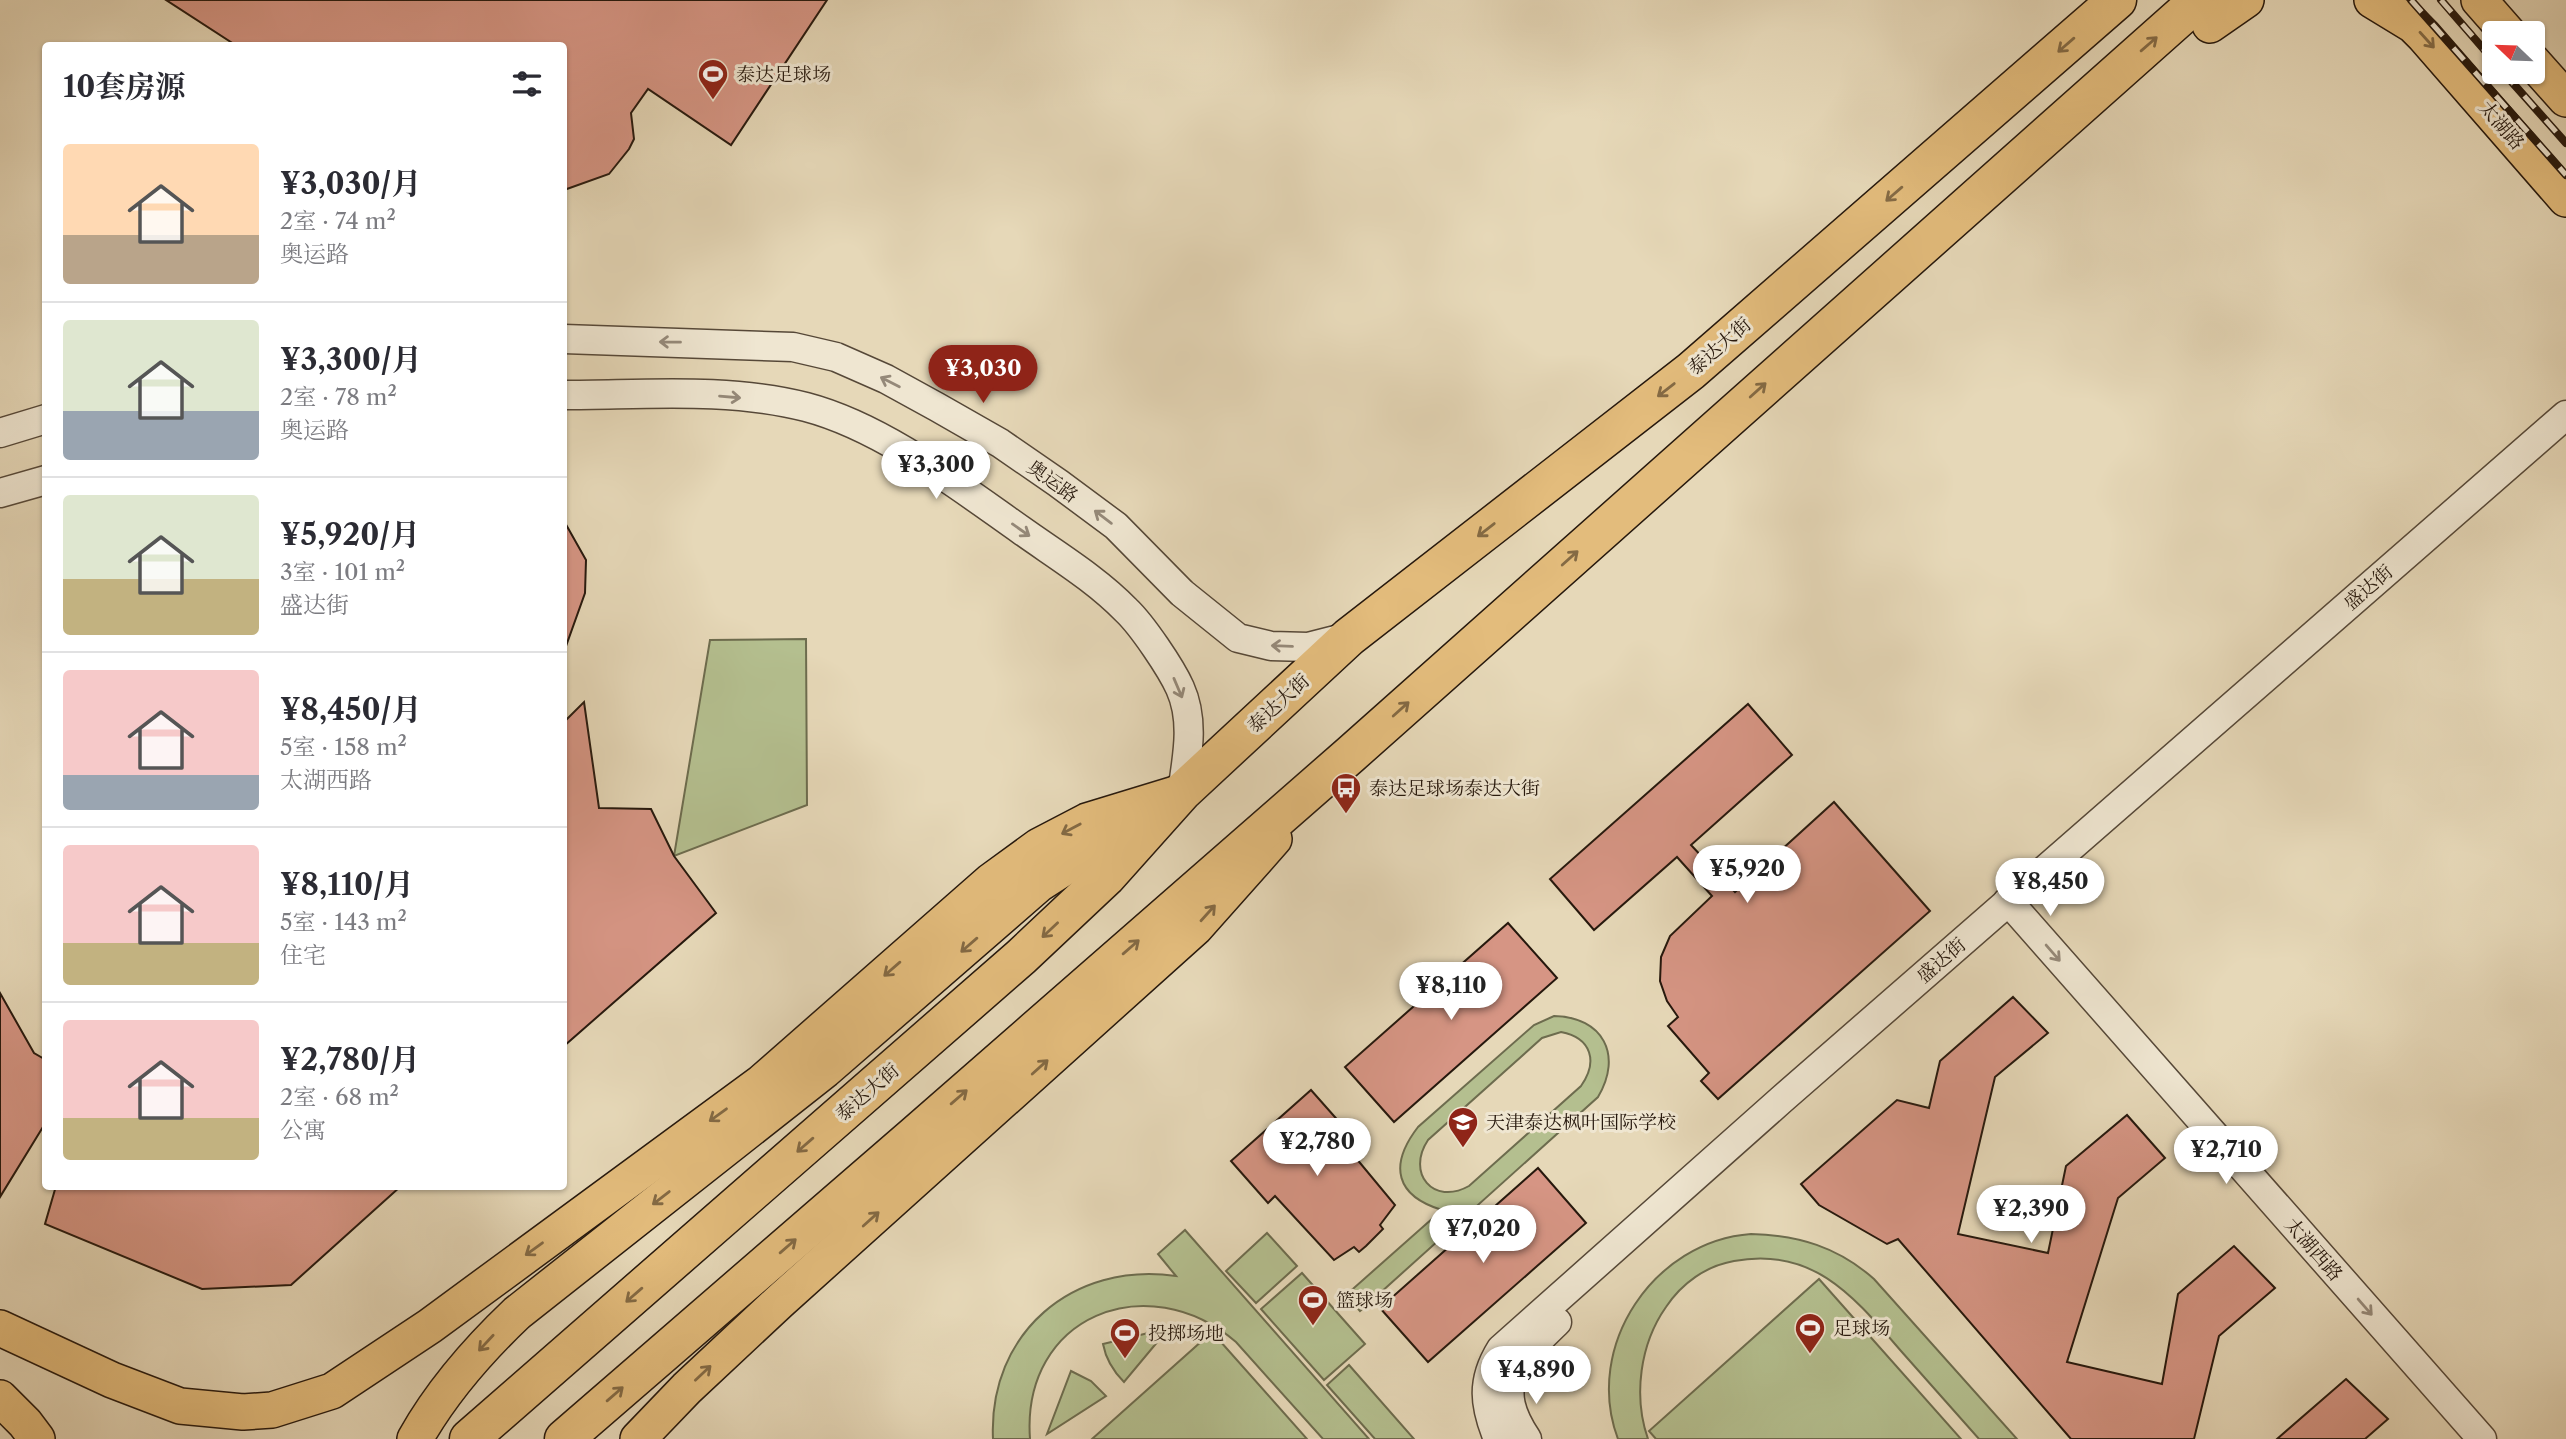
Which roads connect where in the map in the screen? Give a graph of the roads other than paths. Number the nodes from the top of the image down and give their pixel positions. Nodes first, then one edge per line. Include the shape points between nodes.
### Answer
1 (2117, 0) edge
2 (2246, 0) edge
3 (2372, 0) edge
4 (2479, 0) edge
5 (2204, 13) edge
6 (2497, 21) edge
7 (2545, 76) edge
8 (2566, 99) edge
9 (2566, 199) edge
10 (567, 339) edge
11 (567, 395) edge
12 (2566, 415) edge
13 (42, 420) edge
14 (0, 433) edge
15 (2566, 434) edge
16 (42, 481) edge
17 (0, 493) edge
18 (1349, 637) junction
19 (1350, 755) junction
20 (1182, 792) junction
21 (2013, 907) junction
22 (0, 1328) edge
23 (1498, 1382) junction
24 (0, 1398) edge
25 (37, 1439) edge
26 (415, 1439) edge
27 (469, 1439) edge
28 (564, 1439) edge
29 (638, 1439) edge
30 (1498, 1439) edge
31 (1527, 1439) edge
32 (2482, 1439) edge

1 -> 18 highway, 泰达大街 via 1691,371
2 - 5 main road
3 -> 9 main road, 太湖路 via 2424,36
4 - 6 main road
19 -> 5 highway via 1955,215
7 - 8 main road
18 -> 10 street, 奥运路 via 1308,647 1272,646 1238,638 1182,593 1116,526 1000,443 886,379 836,357 793,347
11 -> 20 street via 693,394 805,407 846,420 919,460 1071,565 1127,610 1181,689 1189,729
12 - 21 street, 盛达街
13 - 14 street
15 - 21 street, 盛达街
16 - 17 street
18 - 20 highway, 泰达大街
28 -> 19 highway
29 -> 19 main road via 779,1302 1196,927
20 -> 22 main road via 1087,821 1039,846 991,881 762,1083 430,1326 332,1391 272,1409 243,1412 180,1406
20 -> 26 main road via 1040,884 825,1070 517,1313 453,1381
20 -> 27 highway, 泰达大街 via 1106,877 1021,957
21 - 23 street, 盛达街 via 1561,1318
21 -> 32 street, 太湖西路
23 - 30 street via 1486,1399
23 - 31 street
24 - 25 main road

